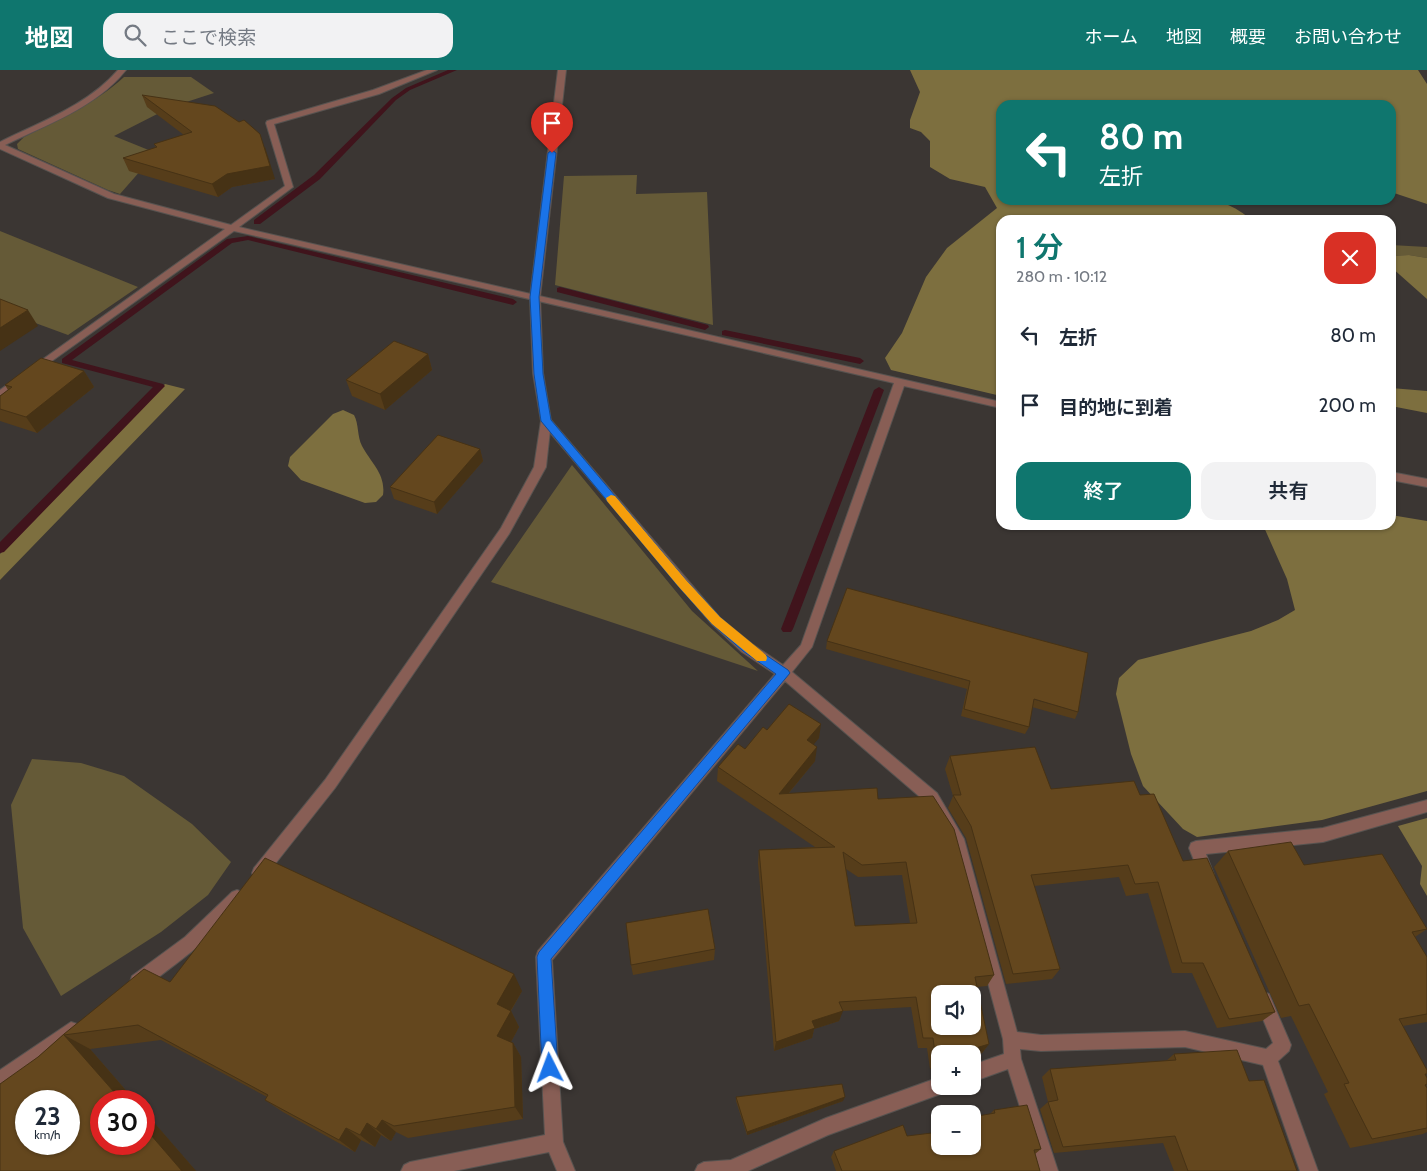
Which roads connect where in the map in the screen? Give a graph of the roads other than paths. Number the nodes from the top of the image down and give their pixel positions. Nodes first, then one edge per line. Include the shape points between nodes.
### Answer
1 (122, 70) edge
2 (433, 70) edge
3 (562, 70) edge
4 (0, 146) edge
5 (232, 228) junction
6 (535, 297) junction
7 (900, 382) junction
8 (0, 395) edge
9 (996, 404) edge
10 (546, 421) junction
11 (1396, 477) edge
12 (1427, 483) edge
13 (784, 673) junction
14 (1427, 806) edge
15 (1211, 884) edge
16 (1255, 983) edge
17 (125, 991) edge
18 (86, 1019) edge
19 (1011, 1039) junction
20 (1269, 1058) junction
21 (1014, 1059) junction
22 (981, 1071) edge
23 (0, 1080) edge
24 (931, 1089) edge
25 (554, 1142) junction
26 (410, 1171) edge
27 (566, 1171) edge
28 (704, 1171) edge
29 (1050, 1171) edge
30 (1309, 1171) edge

1 - 4 street via 100,92
2 - 5 street via 376,92 270,123 289,187
3 - 6 street
4 - 5 street via 110,196
5 - 6 street
5 - 8 street
6 - 7 street
6 - 10 street via 538,374
7 - 9 street
7 - 13 street via 806,648
10 - 13 street via 716,621 747,648
10 - 17 street via 540,467 505,531 330,784 227,909 164,963
11 - 12 street
13 - 19 street via 932,798 956,839
13 - 25 street via 544,957
14 - 15 street via 1323,835 1196,848
16 - 20 street via 1283,1045
18 - 23 street
19 - 20 street via 1041,1043 1185,1039
19 - 21 street
20 - 30 street
21 - 22 street
21 - 29 street
24 - 28 street via 826,1127 732,1169
25 - 26 street
25 - 27 street

